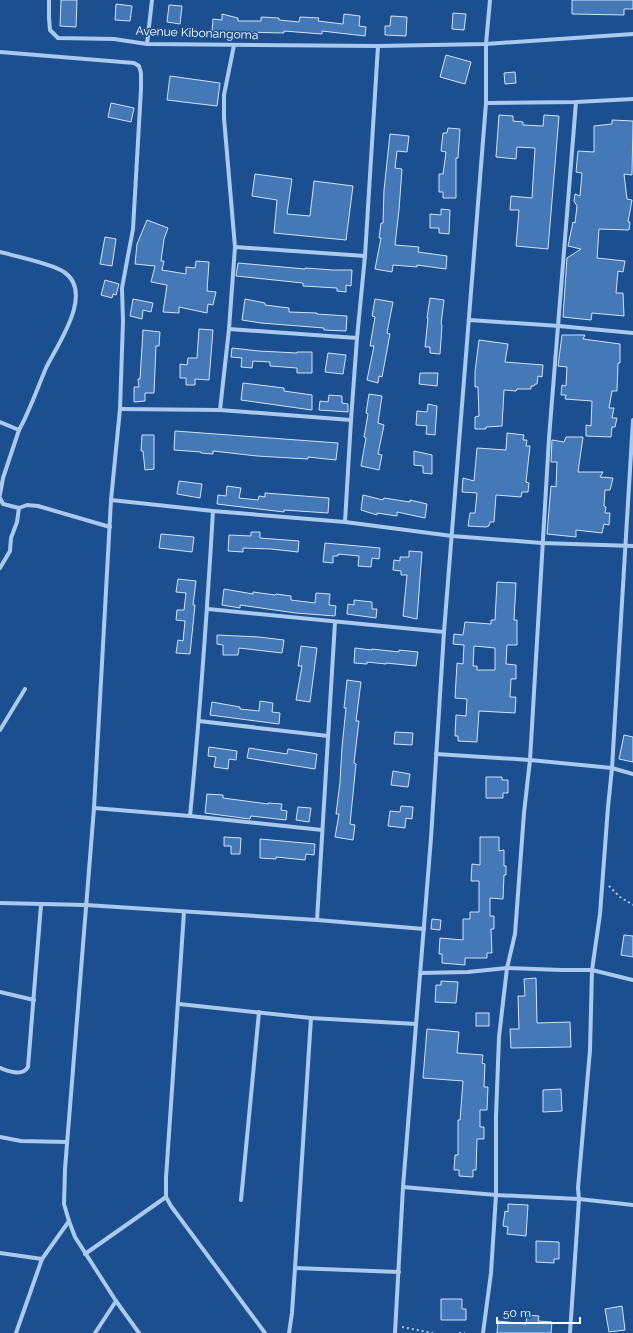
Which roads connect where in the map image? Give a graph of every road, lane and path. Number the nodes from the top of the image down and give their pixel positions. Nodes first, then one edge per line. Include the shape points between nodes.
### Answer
1 (49, 0) edge
2 (152, 0) edge
3 (490, 0) edge
4 (633, 34) edge
5 (146, 44) junction
6 (486, 44) junction
7 (234, 45) junction
8 (378, 46) junction
9 (0, 52) edge
10 (633, 99) edge
11 (576, 102) junction
12 (486, 103) junction
13 (235, 247) junction
14 (0, 252) edge
15 (365, 256) junction
16 (469, 320) junction
17 (559, 326) junction
18 (229, 329) junction
19 (633, 333) edge
20 (357, 338) junction
21 (120, 409) junction
22 (220, 410) junction
23 (351, 420) junction
24 (633, 420) edge
25 (0, 422) edge
26 (19, 430) junction
27 (0, 496) edge
28 (111, 500) junction
29 (19, 508) junction
30 (213, 511) junction
31 (345, 522) junction
32 (110, 527) junction
33 (452, 536) junction
34 (542, 543) junction
35 (625, 546) junction
36 (633, 546) edge
37 (0, 568) edge
38 (208, 609) junction
39 (335, 622) junction
40 (444, 632) junction
41 (25, 689) dead end
42 (199, 721) junction
43 (0, 730) edge
44 (328, 736) junction
45 (436, 754) junction
46 (530, 760) junction
47 (612, 768) junction
48 (633, 774) edge
49 (94, 808) junction
50 (190, 816) junction
51 (322, 830) junction
52 (602, 880) junction
53 (0, 903) edge
54 (41, 905) junction
55 (86, 905) junction
56 (633, 905) edge
57 (184, 912) junction
58 (317, 920) junction
59 (424, 929) junction
60 (507, 968) junction
61 (592, 970) junction
62 (421, 973) junction
63 (633, 980) edge
64 (0, 992) edge
65 (34, 1000) junction
66 (179, 1004) junction
67 (259, 1012) junction
68 (311, 1018) junction
69 (416, 1024) junction
70 (0, 1068) edge
71 (0, 1137) edge
72 (67, 1142) junction
73 (403, 1187) junction
74 (496, 1195) junction
75 (166, 1197) junction
76 (579, 1199) junction
77 (241, 1200) dead end
78 (633, 1205) edge
79 (68, 1221) junction
80 (0, 1253) edge
81 (85, 1254) junction
82 (42, 1259) junction
83 (295, 1268) junction
84 (399, 1272) junction
85 (116, 1301) junction
86 (396, 1326) junction
87 (16, 1333) edge
88 (96, 1333) edge
89 (139, 1333) edge
90 (265, 1333) edge
91 (289, 1333) edge
92 (395, 1333) edge
93 (432, 1333) edge
94 (459, 1333) edge
95 (465, 1333) edge
96 (483, 1333) edge
97 (570, 1333) edge

1 - 5 street, Avenue Kibonangoma via 50,30 58,38 114,39
2 - 5 street
3 - 6 street
4 - 6 street, Avenue Kibonangoma
5 - 7 street, Avenue Kibonangoma
6 - 8 street, Avenue Kibonangoma
6 - 12 street
7 - 8 street, Avenue Kibonangoma
7 - 13 street via 224,95 224,118
8 - 15 street
9 - 21 street via 134,63 139,66 141,89 133,229 122,288
10 - 11 street
11 - 12 street
11 - 17 street
12 - 16 street
13 - 15 street
13 - 18 street
14 - 26 street via 65,272 75,284 76,300 72,318
15 - 20 street
16 - 17 street
16 - 33 street
17 - 19 street
17 - 34 street
18 - 20 street
18 - 22 street
20 - 23 street
21 - 22 street
21 - 28 street
22 - 23 street
23 - 31 street
24 - 35 street
25 - 26 street
26 - 27 street via 3,478
27 - 29 street via 3,504
28 - 30 street
28 - 32 street
29 - 32 street via 27,505 38,506
29 - 37 street via 17,522 10,538 10,551
30 - 31 street
30 - 38 street
31 - 33 street
32 - 49 street
33 - 34 street
33 - 40 street
34 - 35 street
34 - 46 street
35 - 36 street
35 - 47 street
38 - 39 street
38 - 42 street
39 - 40 street
39 - 44 street
40 - 45 street
41 - 43 street
42 - 44 street
42 - 50 street
44 - 51 street
45 - 46 street
45 - 59 street
46 - 47 street
46 - 60 street via 515,934
47 - 48 street
47 - 52 street
49 - 50 street
49 - 55 street
50 - 51 street
51 - 58 street
52 - 56 path
52 - 61 street
53 - 54 street
54 - 55 street
54 - 65 street
55 - 57 street
55 - 72 street
57 - 58 street
57 - 66 street
58 - 59 street
59 - 62 street
60 - 61 street
60 - 62 street
60 - 74 street via 499,1037
61 - 63 street
61 - 76 street via 590,1050
62 - 69 street
64 - 65 street
65 - 70 street via 26,1071 17,1073
66 - 67 street
66 - 75 street
67 - 68 street
67 - 77 street
68 - 69 street
68 - 83 street
69 - 73 street
71 - 72 street via 21,1141
72 - 79 street via 64,1204
73 - 74 street
73 - 84 street
74 - 76 street
74 - 96 street via 491,1273
75 - 81 street
75 - 90 street
76 - 78 street
76 - 97 street
79 - 81 street
79 - 82 street
80 - 82 street
81 - 85 street
82 - 87 street
83 - 84 street
83 - 91 street
84 - 86 street
85 - 88 street
85 - 89 street
86 - 92 street
86 - 93 path
94 - 95 path

